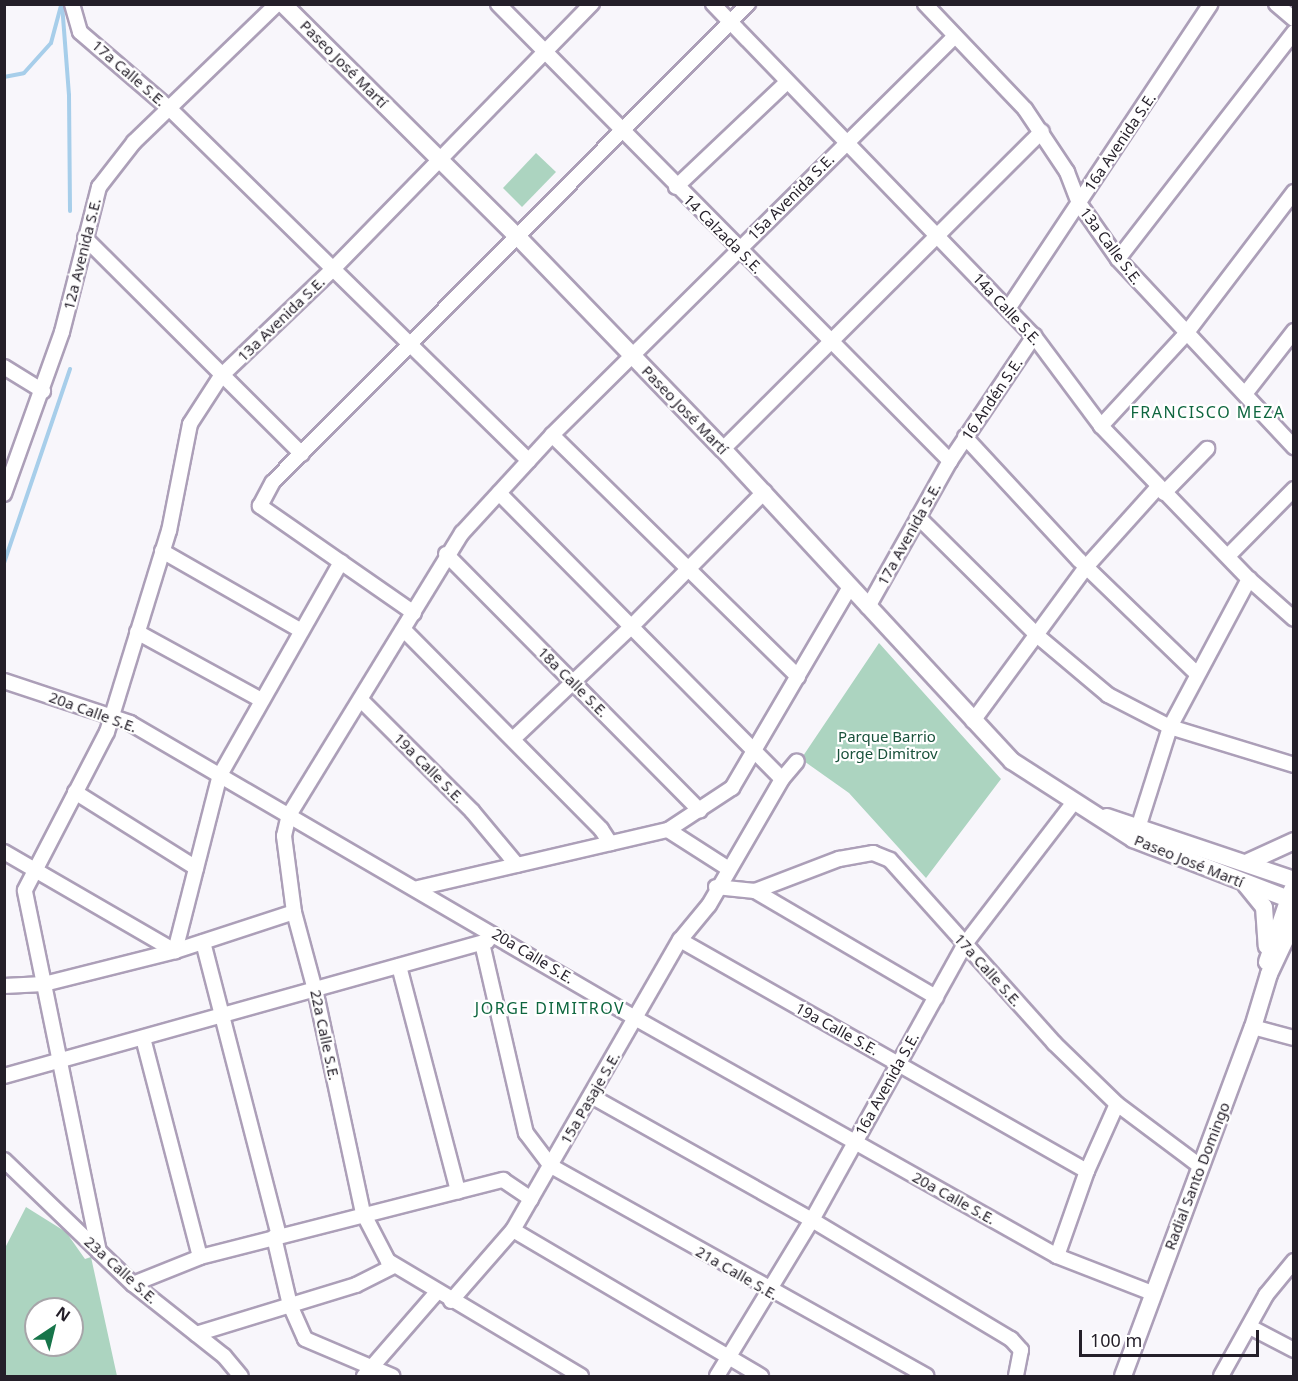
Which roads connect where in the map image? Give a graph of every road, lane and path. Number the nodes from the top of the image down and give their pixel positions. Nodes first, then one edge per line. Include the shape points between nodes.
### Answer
1 (72, 4) edge
2 (278, 4) edge
3 (283, 4) edge
4 (498, 4) edge
5 (592, 4) edge
6 (713, 4) edge
7 (748, 4) edge
8 (925, 4) edge
9 (1211, 4) edge
10 (1276, 4) edge
11 (1293, 19) edge
12 (731, 22) junction
13 (1293, 32) edge
14 (955, 36) junction
15 (545, 51) junction
16 (786, 83) junction
17 (171, 110) junction
18 (620, 131) junction
19 (1042, 131) junction
20 (845, 143) junction
21 (439, 158) junction
22 (676, 187) junction
23 (1293, 192) edge
24 (1078, 203) junction
25 (516, 235) junction
26 (937, 235) junction
27 (86, 238) junction
28 (738, 249) junction
29 (1118, 259) junction
30 (333, 269) junction
31 (1008, 309) junction
32 (1293, 331) edge
33 (1185, 335) junction
34 (1034, 336) junction
35 (828, 341) junction
36 (408, 345) junction
37 (631, 355) junction
38 (4, 367) edge
39 (221, 375) junction
40 (43, 391) junction
41 (1245, 394) junction
42 (1101, 426) junction
43 (552, 435) junction
44 (965, 437) junction
45 (1293, 447) edge
46 (723, 449) junction
47 (1208, 449) dead end
48 (302, 454) junction
49 (529, 461) junction
50 (950, 461) junction
51 (1293, 489) edge
52 (1161, 490) junction
53 (764, 492) junction
54 (499, 493) junction
55 (4, 494) edge
56 (918, 517) junction
57 (162, 550) junction
58 (446, 554) junction
59 (1228, 556) junction
60 (341, 562) junction
61 (687, 567) junction
62 (1086, 567) junction
63 (1250, 579) junction
64 (850, 587) junction
65 (868, 607) junction
66 (414, 613) junction
67 (1293, 619) edge
68 (631, 627) junction
69 (300, 630) junction
70 (404, 630) junction
71 (137, 632) junction
72 (1035, 633) junction
73 (1196, 673) junction
74 (798, 677) junction
75 (4, 681) edge
76 (572, 681) junction
77 (261, 700) junction
78 (362, 702) junction
79 (111, 716) junction
80 (973, 721) junction
81 (1170, 727) junction
82 (513, 739) junction
83 (754, 750) junction
84 (797, 761) dead end
85 (1293, 765) edge
86 (220, 775) junction
87 (782, 778) junction
88 (75, 792) junction
89 (1081, 808) junction
90 (700, 811) junction
91 (289, 815) junction
92 (1139, 825) junction
93 (668, 830) junction
94 (1293, 841) edge
95 (610, 843) junction
96 (4, 852) edge
97 (1246, 863) junction
98 (517, 865) junction
99 (196, 868) junction
100 (729, 869) junction
101 (35, 870) junction
102 (1293, 880) edge
103 (1245, 885) junction
104 (716, 887) junction
105 (418, 888) junction
106 (755, 891) junction
107 (1292, 895) edge
108 (294, 912) junction
109 (1293, 921) edge
110 (502, 937) junction
111 (680, 940) junction
112 (203, 942) junction
113 (482, 943) junction
114 (965, 944) junction
115 (175, 951) junction
116 (399, 966) junction
117 (1268, 968) junction
118 (44, 984) junction
119 (4, 987) edge
120 (315, 990) junction
121 (936, 997) junction
122 (225, 1015) junction
123 (635, 1018) junction
124 (1253, 1027) junction
125 (143, 1038) junction
126 (1293, 1038) edge
127 (60, 1061) junction
128 (898, 1064) junction
129 (4, 1076) edge
130 (591, 1096) junction
131 (1117, 1104) junction
132 (855, 1142) junction
133 (4, 1160) edge
134 (551, 1166) junction
135 (1200, 1166) junction
136 (1087, 1171) junction
137 (458, 1191) junction
138 (531, 1199) junction
139 (363, 1213) junction
140 (812, 1220) junction
141 (513, 1230) junction
142 (277, 1236) junction
143 (99, 1252) junction
144 (1057, 1256) junction
145 (200, 1257) junction
146 (1293, 1261) edge
147 (393, 1267) junction
148 (133, 1284) junction
149 (437, 1292) junction
150 (769, 1292) junction
151 (1152, 1293) junction
152 (451, 1301) junction
153 (290, 1305) junction
154 (1250, 1328) junction
155 (196, 1334) junction
156 (1293, 1350) edge
157 (728, 1359) junction
158 (369, 1372) edge
159 (241, 1377) edge
160 (392, 1377) edge
161 (582, 1377) edge
162 (717, 1377) edge
163 (761, 1377) edge
164 (926, 1377) edge
165 (1016, 1377) edge
166 (1123, 1377) edge
167 (1221, 1377) edge

1 - 17 street, 17a Calle S.E. via 80,32
2 - 17 street, 12a Avenida S.E.
3 - 21 main road, Paseo José Martí
4 - 15 street, 14 Calzada S.E.
5 - 15 street, 13a Avenida S.E.
6 - 12 street, 14a Calle S.E.
7 - 12 street
8 - 14 street, 13a Calle S.E.
9 - 24 street, 16a Avenida S.E.
10 - 11 street
12 - 16 street, 14a Calle S.E.
12 - 18 street
13 - 29 street
14 - 19 street, 13a Calle S.E.
14 - 20 street, 15a Avenida S.E.
15 - 18 street, 14 Calzada S.E.
15 - 21 street, 13a Avenida S.E.
16 - 20 street, 14a Calle S.E.
16 - 22 street
17 - 27 street, 12a Avenida S.E. via 134,142 99,187
17 - 30 street, 17a Calle S.E.
18 - 22 street, 14 Calzada S.E.
18 - 25 street
19 - 24 street, 13a Calle S.E. via 1067,172
19 - 26 street
20 - 26 street, 14a Calle S.E.
20 - 28 street, 15a Avenida S.E.
21 - 25 main road, Paseo José Martí
21 - 30 street, 13a Avenida S.E.
22 - 28 street, 14 Calzada S.E.
23 - 33 street
24 - 29 street, 13a Calle S.E.
24 - 31 street, 16a Avenida S.E.
25 - 36 street
25 - 37 main road, Paseo José Martí
26 - 31 street, 14a Calle S.E.
26 - 35 street
27 - 39 street
27 - 40 street, 12a Avenida S.E.
28 - 35 street, 14 Calzada S.E.
28 - 37 street, 15a Avenida S.E.
29 - 33 street, 13a Calle S.E.
30 - 36 street, 17a Calle S.E.
30 - 39 street, 13a Avenida S.E.
31 - 34 street, 14a Calle S.E.
32 - 41 street
33 - 41 street, 13a Calle S.E.
33 - 42 street
34 - 42 street, 14a Calle S.E.
34 - 44 street, 16 Andén S.E.
35 - 46 street
35 - 50 street, 14 Calzada S.E.
36 - 48 street
36 - 49 street, 17a Calle S.E.
37 - 43 street, 15a Avenida S.E.
37 - 46 main road, Paseo José Martí
38 - 40 street
39 - 48 street
39 - 57 street, 13a Avenida S.E. via 190,424
40 - 55 street, 12a Avenida S.E.
41 - 45 street, 13a Calle S.E.
42 - 52 street, 14a Calle S.E.
43 - 49 street, 15a Avenida S.E.
43 - 61 street
44 - 50 street, 16 Andén S.E.
44 - 62 street
46 - 53 main road, Paseo José Martí
47 - 52 street
48 - 60 street via 273,482 260,506
49 - 54 street, 15a Avenida S.E.
50 - 56 street, 17a Avenida S.E.
51 - 59 street
52 - 59 street, 14a Calle S.E.
52 - 62 street
53 - 61 street
53 - 64 main road, Paseo José Martí
54 - 58 street, 22a Calle S.E.
54 - 68 street
56 - 65 street, 17a Avenida S.E.
56 - 72 street
57 - 69 street
57 - 71 street, 13a Avenida S.E.
58 - 66 street, 22a Calle S.E.
58 - 76 street, 18a Calle S.E.
59 - 63 street, 14a Calle S.E.
60 - 66 street
60 - 69 street
61 - 68 street
61 - 74 street
62 - 72 street
62 - 73 street
63 - 67 street, 14a Calle S.E.
63 - 73 street
64 - 65 main road, Paseo José Martí
64 - 74 street
65 - 80 main road, Paseo José Martí
66 - 70 street, 22a Calle S.E.
68 - 76 street
68 - 83 street
69 - 77 street
70 - 78 street, 22a Calle S.E.
70 - 82 street
71 - 77 street
71 - 79 street, 13a Avenida S.E.
72 - 80 street
72 - 81 street via 1108,695
73 - 81 street
74 - 83 street
75 - 79 street, 20a Calle S.E.
76 - 82 street
76 - 90 street, 18a Calle S.E.
77 - 86 street
78 - 91 street, 22a Calle S.E.
78 - 98 street, 19a Calle S.E. via 472,811
79 - 86 street, 20a Calle S.E.
79 - 88 street, 13a Avenida S.E.
80 - 89 main road, Paseo José Martí via 1012,761
81 - 85 street
81 - 92 street
82 - 95 street
83 - 87 street
83 - 90 street via 732,788
84 - 87 street, 15a Pasaje S.E.
86 - 91 street, 20a Calle S.E.
86 - 99 street
87 - 100 street, 15a Pasaje S.E.
88 - 99 street
88 - 101 street, 13a Avenida S.E.
89 - 92 main road, Paseo José Martí
89 - 103 main road, Paseo José Martí via 1133,839
89 - 114 street, 16a Avenida S.E.
90 - 93 street
91 - 105 street, 20a Calle S.E.
91 - 108 street, 22a Calle S.E. via 284,836
92 - 97 main road, Paseo José Martí
93 - 95 street
93 - 100 street
94 - 97 main road
95 - 98 street
96 - 101 street
97 - 102 main road, Paseo José Martí
98 - 105 street
99 - 115 street
100 - 104 street, 15a Pasaje S.E.
101 - 115 street
101 - 118 street, 13a Avenida S.E. via 26,890
103 - 107 main road, Paseo José Martí
103 - 117 main road via 1264,907
104 - 106 street
104 - 111 street, 15a Pasaje S.E. via 709,904
105 - 110 street, 20a Calle S.E.
106 - 114 street, 17a Calle S.E. via 839,859 873,853 890,860
106 - 121 street
107 - 117 main road, Radial Santo Domingo
108 - 112 street
108 - 120 street, 22a Calle S.E.
109 - 117 main road, Radial Santo Domingo via 1277,965
110 - 113 street
110 - 123 street, 20a Calle S.E.
111 - 123 street, 15a Pasaje S.E.
111 - 128 street, 19a Calle S.E.
112 - 115 street
112 - 122 street
113 - 116 street
113 - 134 street via 526,1132
114 - 121 street, 16a Avenida S.E.
114 - 131 street, 17a Calle S.E. via 1054,1043
115 - 118 street
116 - 120 street
116 - 137 street
117 - 124 main road, Radial Santo Domingo
118 - 119 street
118 - 127 street, 13a Avenida S.E.
120 - 122 street
120 - 139 street, 22a Calle S.E.
121 - 128 street, 16a Avenida S.E.
122 - 125 street
122 - 142 street
123 - 130 street, 15a Pasaje S.E.
123 - 132 street, 20a Calle S.E.
124 - 126 street
124 - 135 main road, Radial Santo Domingo
125 - 127 street
125 - 145 street
127 - 129 street
127 - 143 street, 13a Avenida S.E.
128 - 132 street, 16a Avenida S.E.
128 - 136 street, 19a Calle S.E.
130 - 134 street, 15a Pasaje S.E.
130 - 140 street
131 - 135 street, 17a Calle S.E.
131 - 136 street
132 - 140 street, 16a Avenida S.E.
132 - 144 street, 20a Calle S.E.
133 - 143 street, 23a Calle S.E.
134 - 138 street, 15a Pasaje S.E.
134 - 150 street, 21a Calle S.E.
135 - 151 main road, Radial Santo Domingo
136 - 144 street
137 - 138 street via 503,1180
137 - 139 street
138 - 141 street, 15a Pasaje S.E.
139 - 142 street
139 - 147 street, 22a Calle S.E.
140 - 150 street, 16a Avenida S.E.
140 - 165 street via 1011,1339 1021,1350
141 - 152 street, 15a Pasaje S.E.
141 - 157 street
142 - 145 street
142 - 153 street
143 - 148 street, 23a Calle S.E.
144 - 151 street, 20a Calle S.E.
145 - 148 street
146 - 154 street via 1266,1295
147 - 149 street
147 - 153 street via 356,1285
148 - 155 street, 23a Calle S.E.
149 - 152 street
149 - 158 street
150 - 157 street, 16a Avenida S.E.
150 - 164 street, 21a Calle S.E.
151 - 166 main road, Radial Santo Domingo
152 - 161 street
153 - 155 street
153 - 158 street via 306,1339
154 - 156 street
154 - 167 street
155 - 159 street, 23a Calle S.E.
157 - 162 street, 16a Avenida S.E.
157 - 163 street
158 - 160 street

